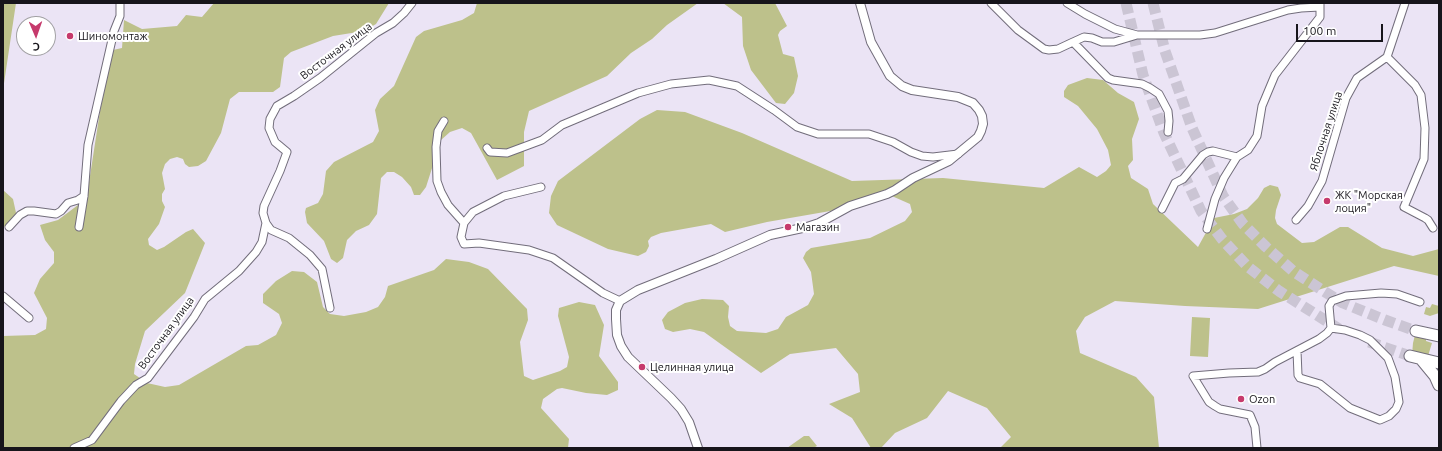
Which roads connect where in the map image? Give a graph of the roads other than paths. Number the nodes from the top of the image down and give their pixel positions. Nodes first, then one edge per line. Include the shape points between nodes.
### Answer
1 (120, 3) edge
2 (412, 3) edge
3 (860, 3) edge
4 (991, 3) edge
5 (1067, 3) edge
6 (1405, 3) edge
7 (1320, 5) edge
8 (1138, 35) junction
9 (1073, 42) junction
10 (1387, 57) junction
11 (444, 121) dead end
12 (1168, 132) dead end
13 (488, 148) dead end
14 (958, 154) junction
15 (1237, 157) junction
16 (541, 187) dead end
17 (84, 196) junction
18 (1162, 209) dead end
19 (1296, 220) dead end
20 (266, 223) junction
21 (464, 223) junction
22 (8, 227) dead end
23 (79, 227) dead end
24 (1433, 228) dead end
25 (1207, 229) dead end
26 (3, 296) edge
27 (620, 301) junction
28 (1420, 302) dead end
29 (330, 308) dead end
30 (29, 318) dead end
31 (1331, 328) junction
32 (1439, 328) edge
33 (1421, 332) junction
34 (1439, 333) edge
35 (1439, 336) edge
36 (1297, 351) junction
37 (1439, 363) edge
38 (1439, 385) edge
39 (74, 448) edge
40 (698, 448) edge
41 (1257, 448) edge

1 - 17 street via 120,16 114,31 88,145
2 - 20 street, Восточная улица via 393,23 376,33 320,78 277,106 270,118 269,128 275,142 287,152 264,206
3 - 14 street via 871,42 895,82 912,90 958,97 979,110 983,124 981,131 978,137
4 - 9 street via 1018,30 1044,49 1058,50
5 - 8 street via 1116,29
6 - 10 street
7 - 8 street via 1288,10 1215,34
7 - 15 street via 1320,17 1275,76 1262,106 1257,136 1248,150
8 - 9 street via 1114,42 1084,37
9 - 12 street via 1108,78 1142,84 1159,94 1168,111
10 - 19 street, Яблочная улица via 1357,78 1346,98 1322,181 1308,206
10 - 24 street via 1422,95 1424,159 1404,207 1428,220
11 - 21 street via 438,131 436,147 437,181 448,205
13 - 14 street via 490,152 507,154 542,140 562,125 638,93 671,84 709,80 737,86 796,127 818,134 869,134 894,142 922,156
14 - 27 street via 887,194 850,206 819,223 770,235 638,290
15 - 18 street via 1213,151 1203,155 1183,179 1176,182
15 - 25 street via 1215,199
16 - 21 street via 504,196 473,212
17 - 22 street via 68,203 56,214 27,211
17 - 23 street
20 - 29 street via 270,230 289,238 310,255 322,269
20 - 39 street, Восточная улица via 262,242 256,252 239,271 205,299 148,378 136,385 121,401 92,440
21 - 27 street via 461,237 464,244 480,243 529,250 553,258 603,293
26 - 30 street
27 - 40 street via 616,319 621,346 628,357 681,409 689,422
28 - 31 street via 1397,294 1346,296 1329,306
31 - 36 street via 1319,339
31 - 36 street via 1345,330 1370,340 1388,358 1395,377 1399,402 1389,416 1380,420 1350,408 1320,384 1300,378
32 - 33 main road
33 - 34 main road
33 - 35 main road
36 - 41 street via 1258,372 1193,376 1209,402 1220,409 1250,415 1255,427
37 - 38 main road via 1415,357 1435,376

